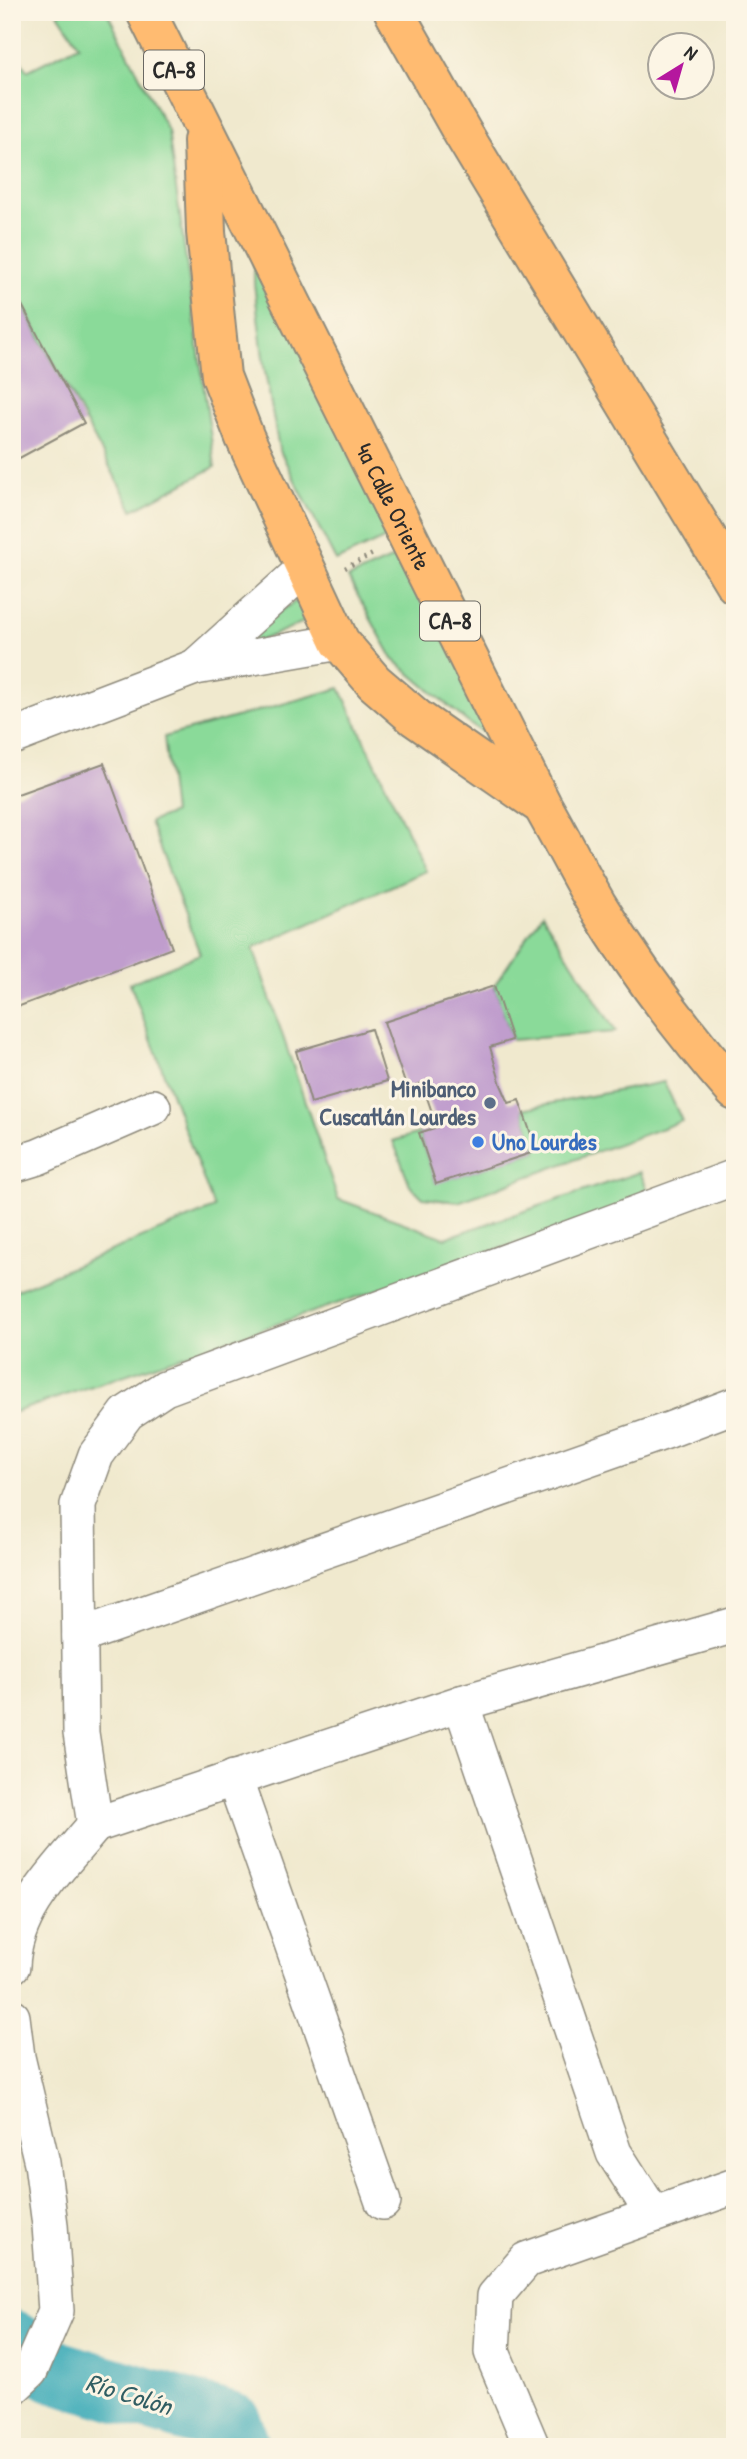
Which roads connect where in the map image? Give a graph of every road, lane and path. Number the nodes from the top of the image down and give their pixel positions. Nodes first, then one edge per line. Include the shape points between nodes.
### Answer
1 (146, 12) edge
2 (394, 12) edge
3 (202, 128) junction
4 (379, 551) dead end
5 (321, 570) junction
6 (735, 584) edge
7 (340, 642) junction
8 (195, 667) junction
9 (12, 737) edge
10 (542, 805) junction
11 (735, 1091) edge
12 (153, 1107) dead end
13 (12, 1165) edge
14 (735, 1177) edge
15 (735, 1405) edge
16 (735, 1625) edge
17 (80, 1636) junction
18 (461, 1703) junction
19 (234, 1778) junction
20 (95, 1825) junction
21 (12, 1966) edge
22 (12, 2017) edge
23 (735, 2186) edge
24 (383, 2202) dead end
25 (653, 2214) junction
26 (21, 2379) edge
27 (532, 2447) edge

1 - 3 highway, 4a Calle Oriente / CA-8
2 - 6 highway
3 - 5 highway via 206,232 221,376 245,438
3 - 10 highway, 4a Calle Oriente / CA-8
4 - 5 path
5 - 7 highway
5 - 8 street
7 - 8 street
7 - 10 highway via 374,682 416,718
8 - 9 street
10 - 11 highway, 4a Calle Oriente / CA-8 via 642,972
12 - 13 street
14 - 17 street via 165,1388 127,1413 96,1455 78,1505
15 - 17 street
16 - 18 street
17 - 20 street via 81,1733
18 - 19 street
18 - 25 street via 614,2153
19 - 20 street
19 - 24 street
20 - 21 street via 28,1909
22 - 26 street via 42,2163 56,2311
23 - 25 street
25 - 27 street via 526,2260 495,2296 492,2352

